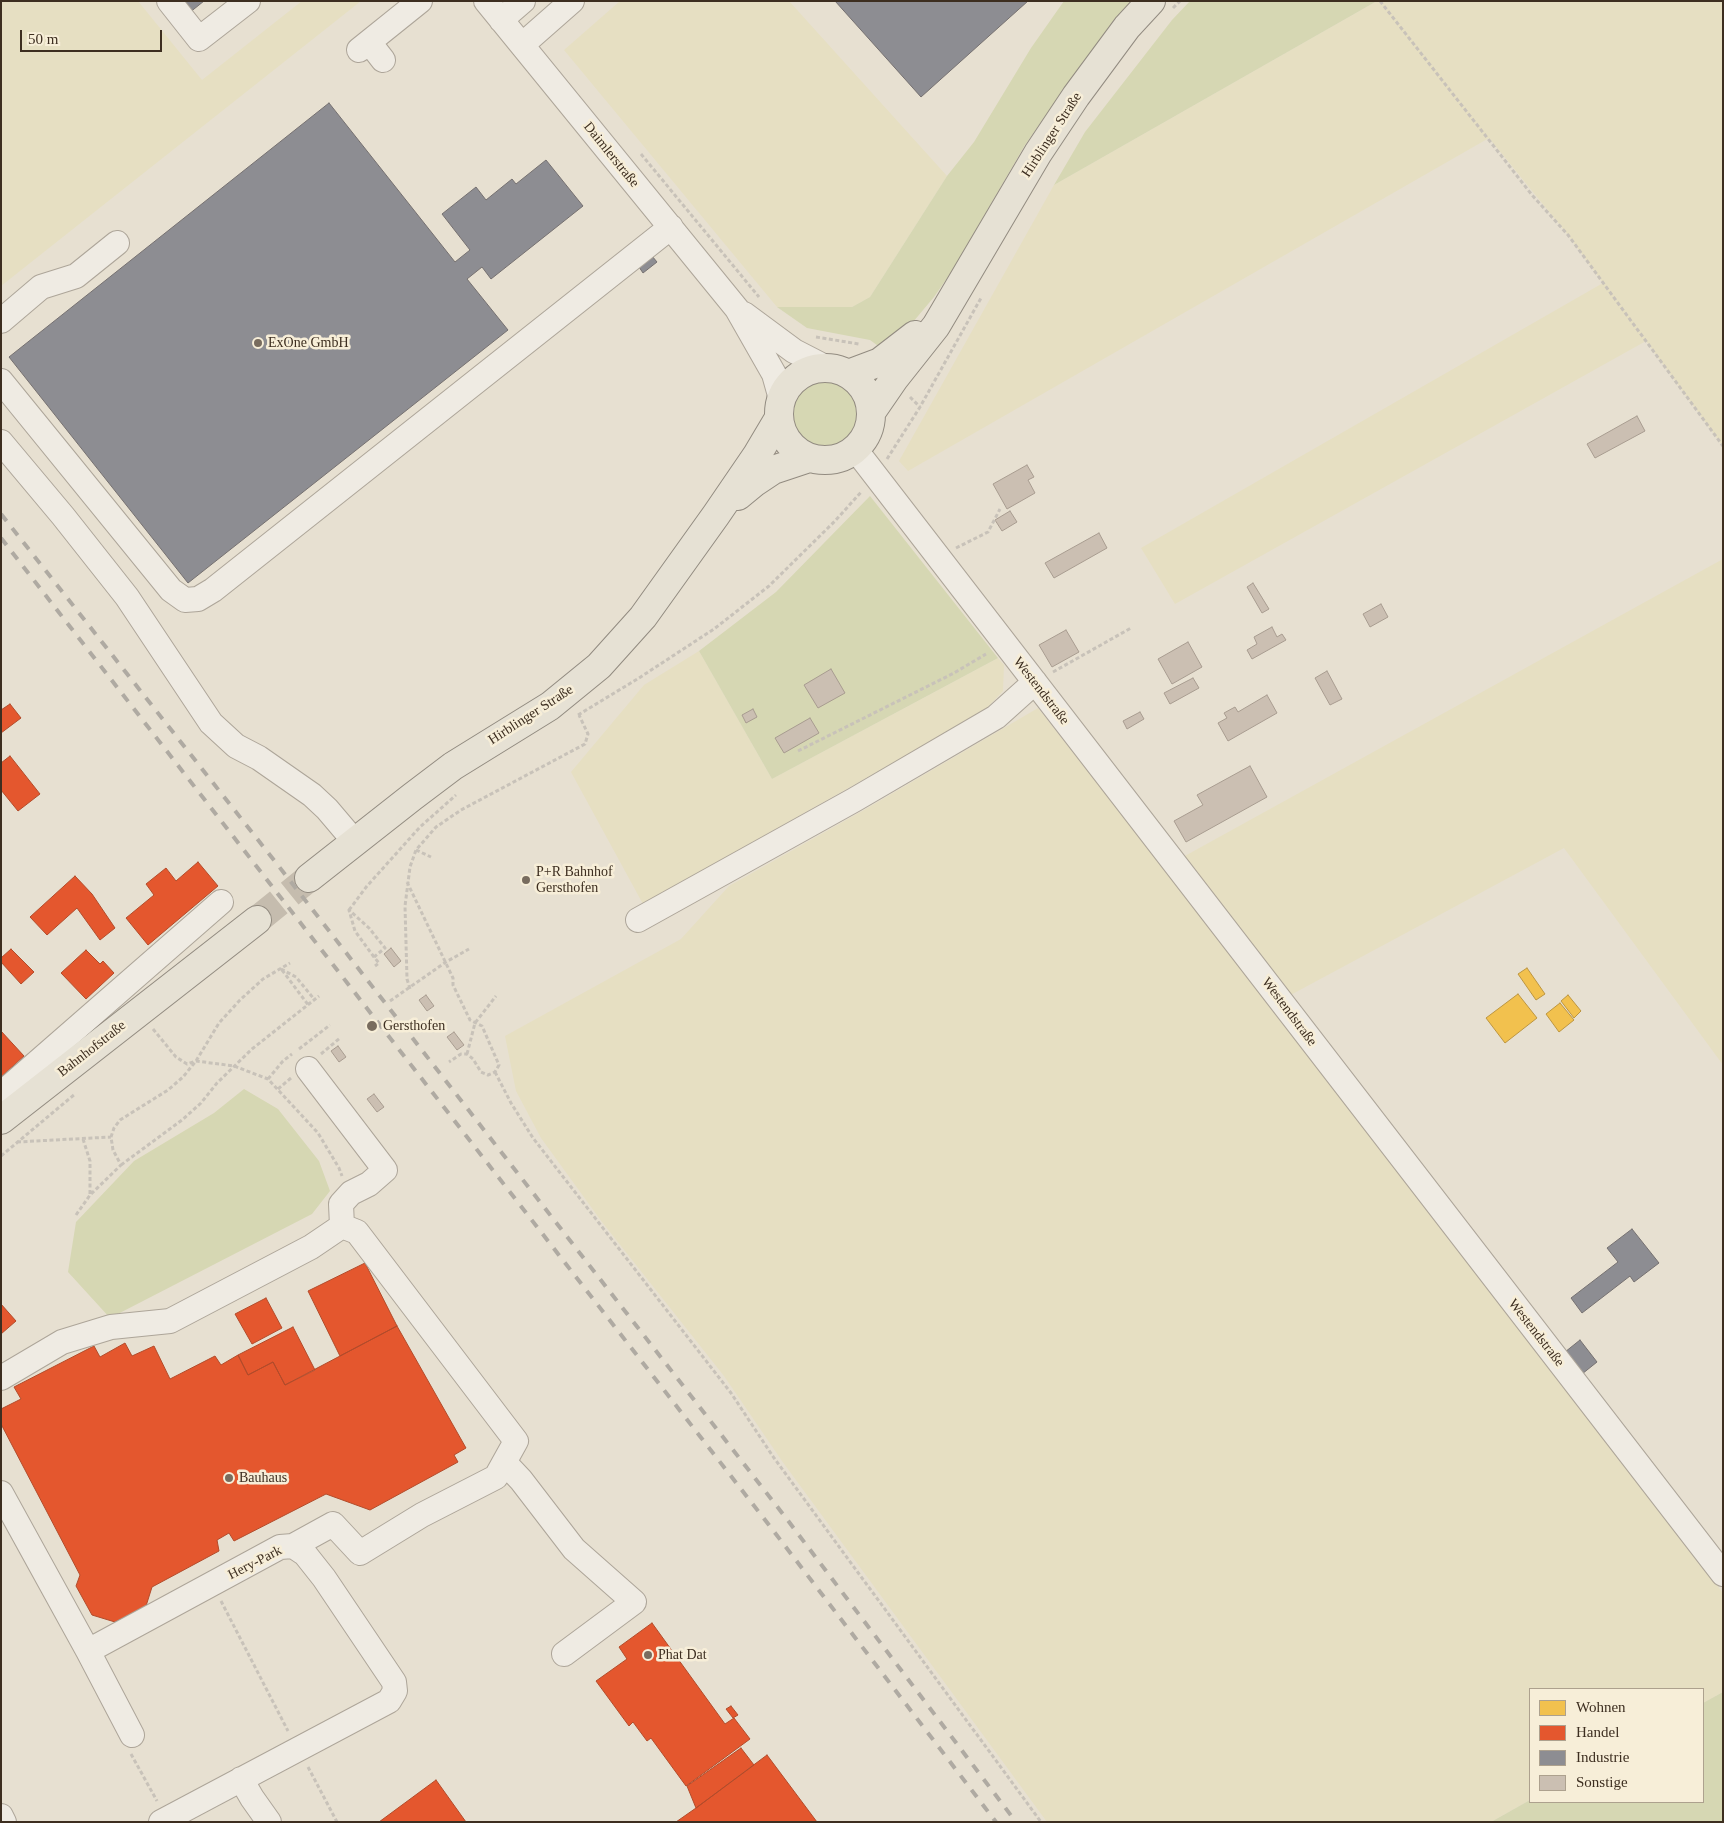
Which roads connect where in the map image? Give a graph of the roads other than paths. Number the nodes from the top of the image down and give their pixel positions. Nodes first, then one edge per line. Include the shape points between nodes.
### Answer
1 (169, 1) edge
2 (248, 1) edge
3 (486, 1) edge
4 (523, 1) edge
5 (572, 1) edge
6 (1151, 1) edge
7 (418, 9) edge
8 (501, 20) junction
9 (522, 45) junction
10 (370, 51) dead end
11 (671, 227) junction
12 (117, 243) dead end
13 (966, 278) junction
14 (737, 309) junction
15 (1, 321) edge
16 (837, 370) junction
17 (1, 380) edge
18 (780, 409) junction
19 (872, 411) junction
20 (1, 442) edge
21 (855, 449) junction
22 (809, 458) junction
23 (716, 515) junction
24 (1035, 682) junction
25 (355, 842) junction
26 (309, 878) tunnel mouth
27 (221, 902) dead end
28 (257, 920) tunnel mouth
29 (638, 920) dead end
30 (308, 1069) dead end
31 (4, 1107) edge
32 (342, 1226) junction
33 (1, 1378) edge
34 (505, 1462) junction
35 (1, 1493) edge
36 (293, 1546) junction
37 (1723, 1574) edge
38 (88, 1652) junction
39 (564, 1654) dead end
40 (132, 1735) dead end
41 (241, 1780) junction
42 (1, 1816) edge
43 (4, 1822) edge
44 (161, 1822) edge
45 (269, 1822) edge

1 - 2 street via 199,39
3 - 8 street, Daimlerstraße
4 - 8 street
5 - 9 street
6 - 13 main road, Hirblinger Straße via 1127,27 1076,96 1038,153
7 - 10 street
8 - 9 street, Daimlerstraße
9 - 11 street, Daimlerstraße
11 - 14 street, Daimlerstraße
11 - 17 street via 198,599 185,600 172,590
12 - 15 street via 76,276 41,287
13 - 16 main road, Hirblinger Straße via 921,330 898,350 880,362
13 - 19 main road, Hirblinger Straße via 936,326
14 - 16 street, Daimlerstraße via 794,351
14 - 18 street, Daimlerstraße via 774,374
16 - 18 main road, Hirblinger Straße via 812,370 799,376 785,391
16 - 19 main road via 861,384 867,392
18 - 22 main road via 784,436 797,451
18 - 23 main road, Hirblinger Straße via 757,455
19 - 21 main road, Hirblinger Straße via 869,431
20 - 25 street via 127,597 211,723 236,746 312,795
21 - 22 main road, Hirblinger Straße via 833,460
21 - 24 street, Westendstraße
22 - 23 main road, Hirblinger Straße via 773,470
23 - 25 main road, Hirblinger Straße via 643,617 593,671 550,706 453,766
24 - 29 street via 996,717
24 - 37 street, Westendstraße
25 - 26 main road, Hirblinger Straße
27 - 31 street
28 - 31 main road, Bahnhofstraße
30 - 32 street via 385,1170 369,1184 351,1193 342,1204
32 - 33 street via 311,1247 170,1321 111,1327 62,1342
32 - 34 street via 357,1232 516,1441
34 - 36 street via 496,1477 422,1515 360,1553 333,1524
34 - 39 street via 574,1549 634,1602
35 - 38 street
36 - 38 street, Hery-Park via 280,1547
36 - 41 street, Hery-Park via 305,1554 324,1578 394,1682 395,1691 388,1701
38 - 40 street
41 - 44 street, Hery-Park
41 - 45 street
42 - 43 street

